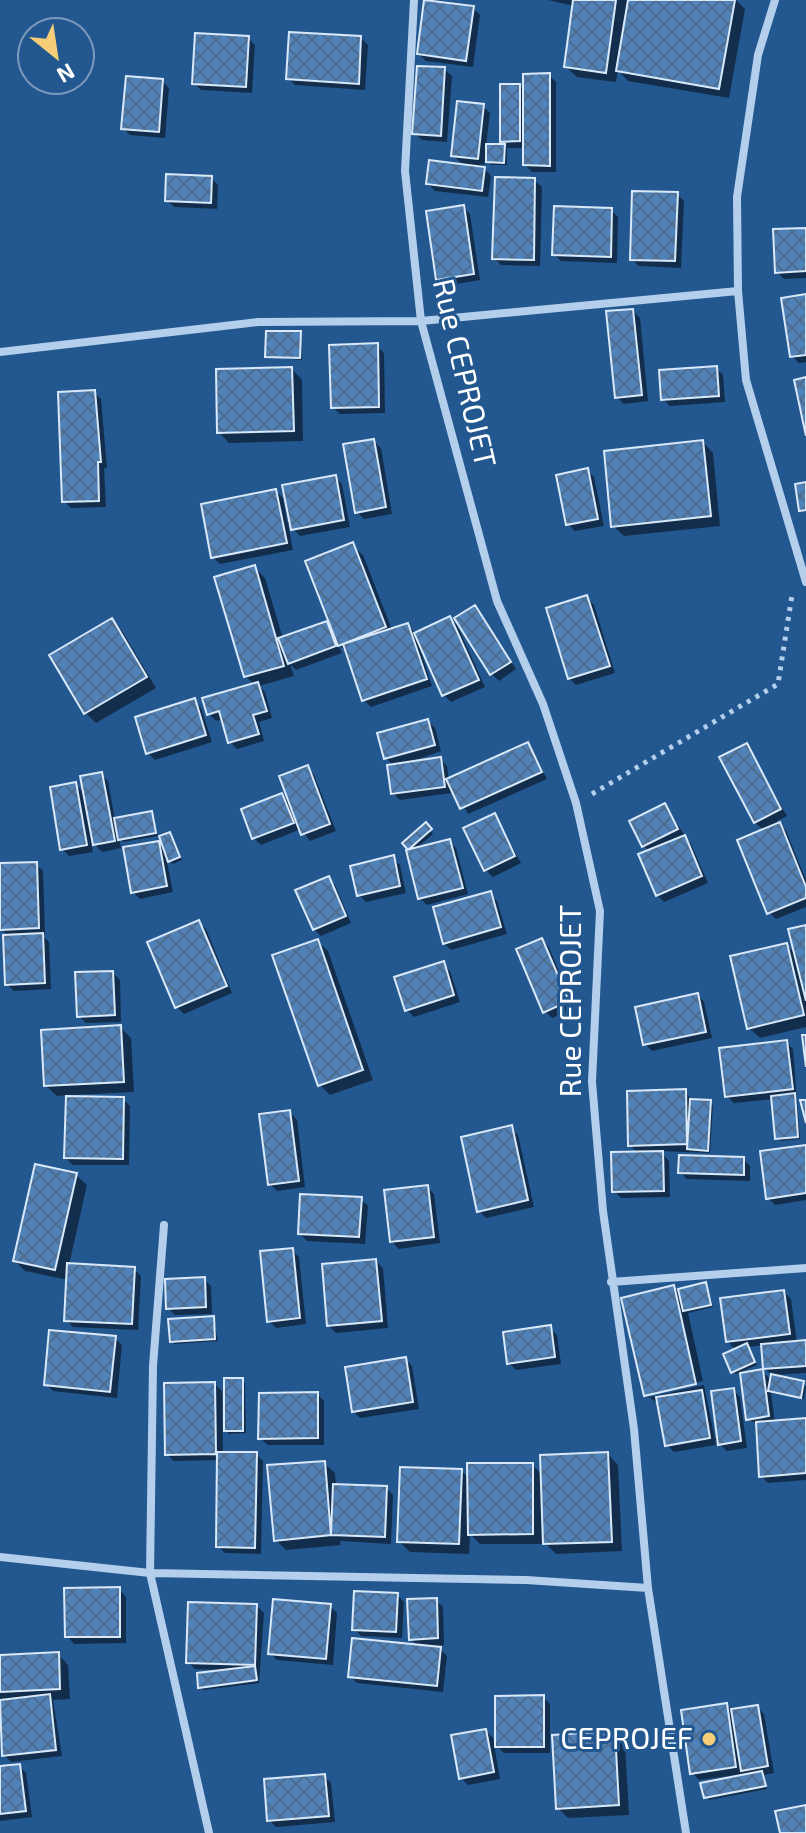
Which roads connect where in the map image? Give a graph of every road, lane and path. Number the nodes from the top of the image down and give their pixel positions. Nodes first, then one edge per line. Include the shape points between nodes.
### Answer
1 (414, 0) edge
2 (775, 0) edge
3 (738, 291) junction
4 (421, 321) junction
5 (0, 352) edge
6 (798, 558) junction
7 (806, 582) edge
8 (576, 803) junction
9 (164, 1225) dead end
10 (806, 1268) edge
11 (611, 1282) junction
12 (0, 1557) edge
13 (150, 1573) junction
14 (648, 1588) junction
15 (209, 1833) edge
16 (686, 1833) edge

1 - 4 street, Rue CEPROJET via 405,171
2 - 3 street via 758,55 737,197
3 - 4 street
3 - 6 street via 746,380
4 - 5 street via 258,322
4 - 8 street, Rue CEPROJET via 497,601 543,704
6 - 7 street
6 - 8 path via 778,684
8 - 11 street, Rue CEPROJET via 600,911 592,1082
9 - 13 street via 153,1366
10 - 11 street
11 - 14 street, Rue CEPROJET via 634,1429
12 - 13 street
13 - 14 street via 526,1580
13 - 15 street
14 - 16 street, Rue CEPROJET

